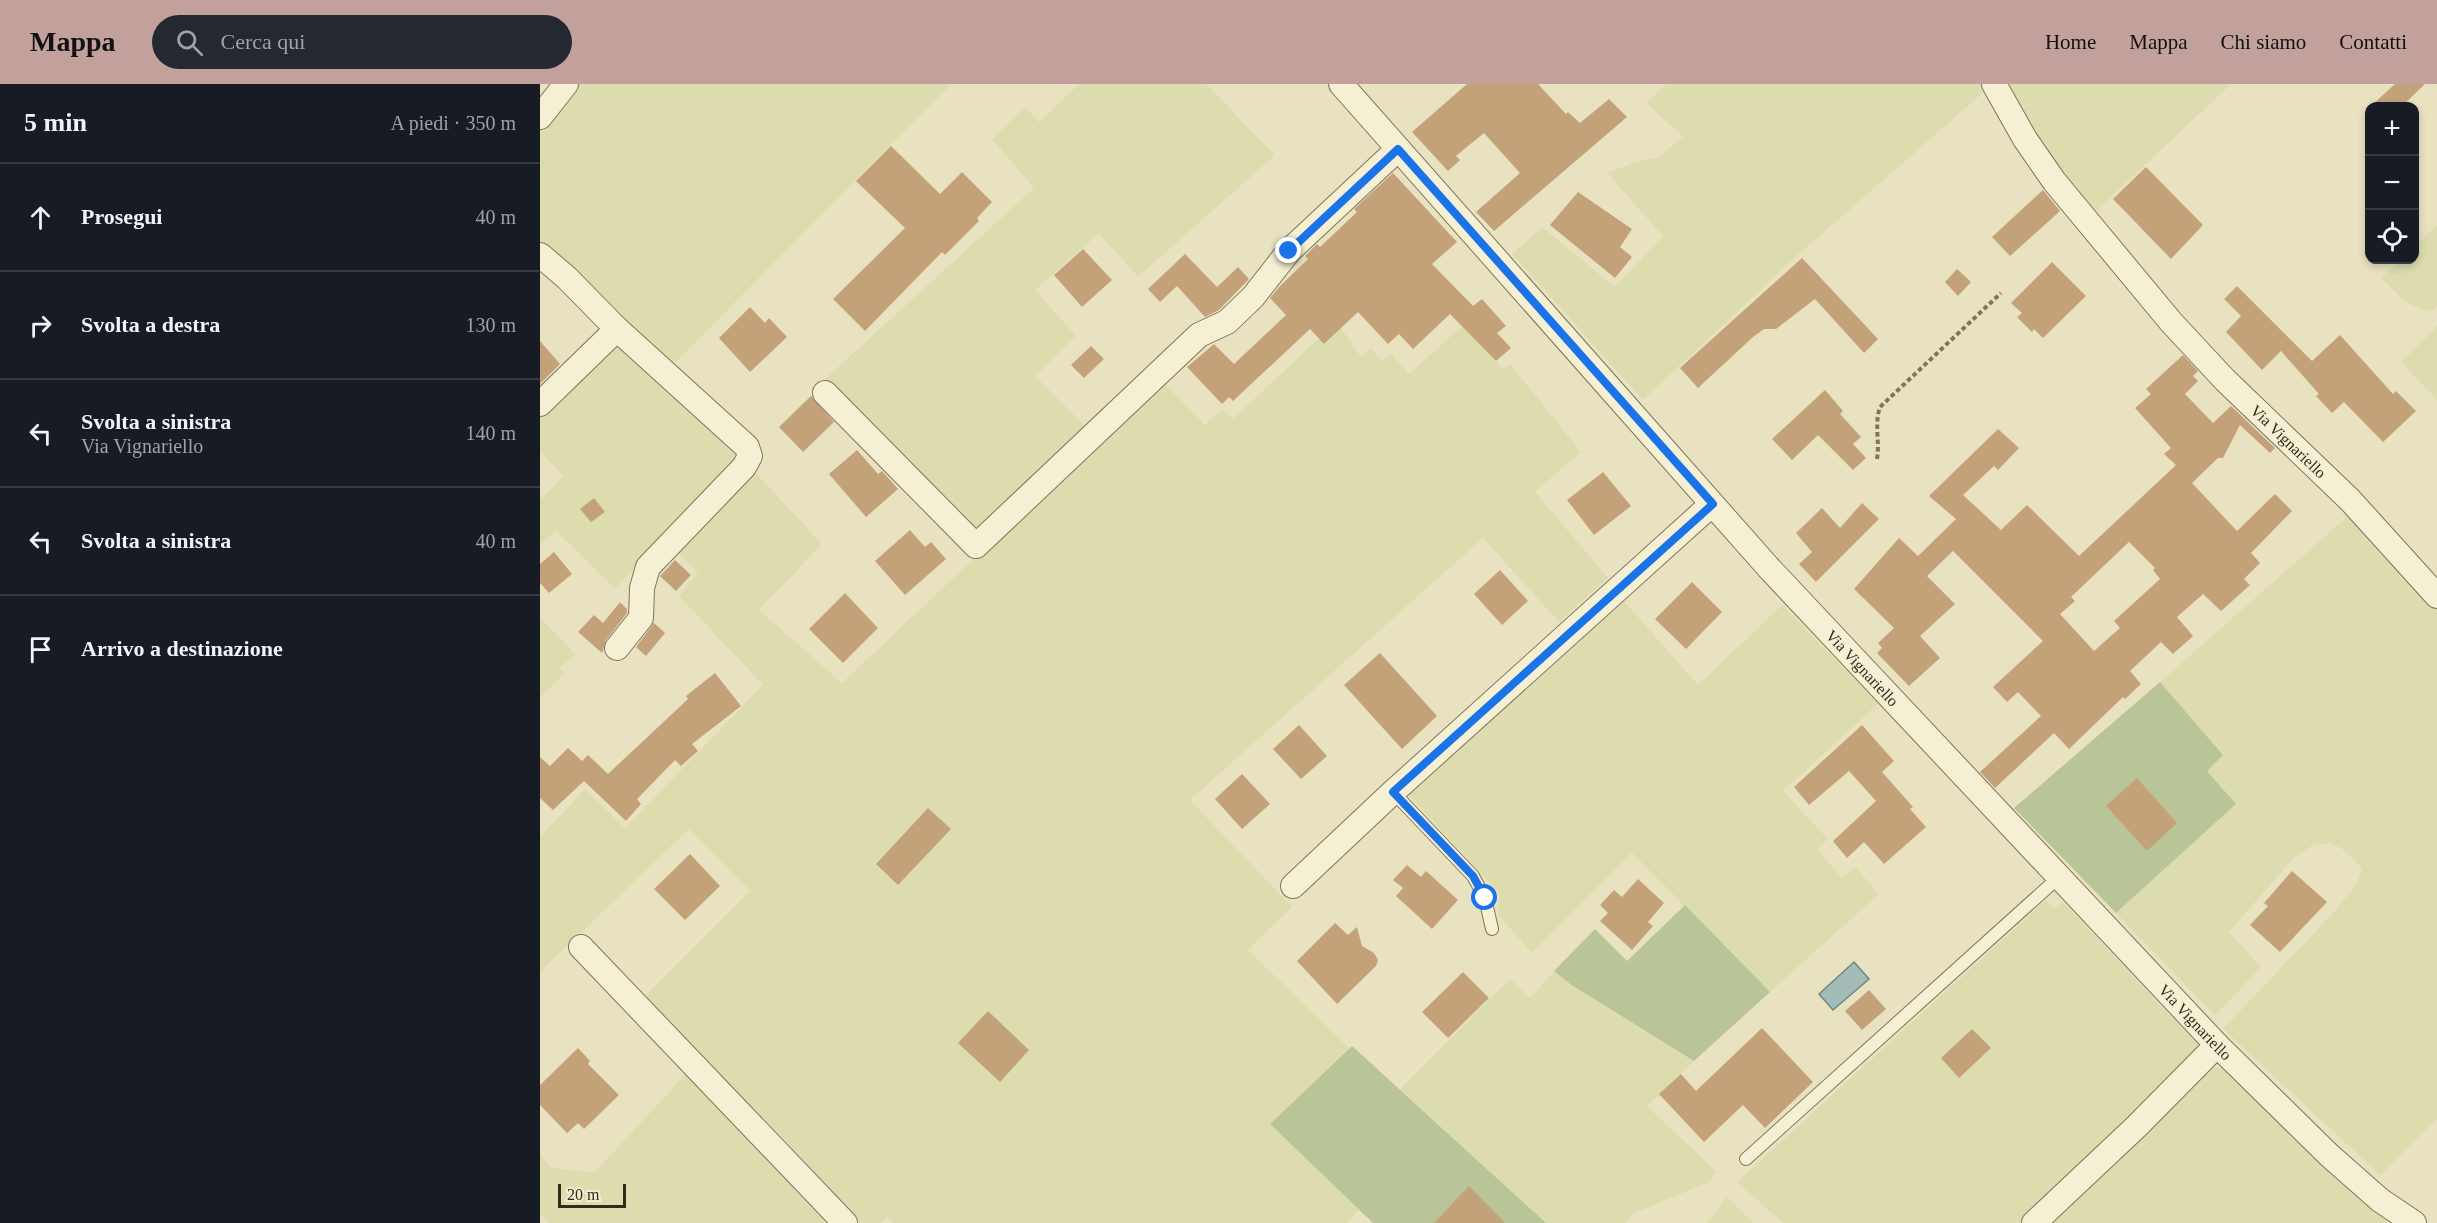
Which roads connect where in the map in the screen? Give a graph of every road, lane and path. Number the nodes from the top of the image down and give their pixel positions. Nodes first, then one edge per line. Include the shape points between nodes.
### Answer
1 (566, 84) edge
2 (1341, 84) edge
3 (1994, 84) edge
4 (540, 117) edge
5 (1398, 149) junction
6 (540, 255) edge
7 (2001, 293) dead end
8 (617, 329) junction
9 (825, 393) dead end
10 (540, 404) edge
11 (1877, 459) dead end
12 (1713, 504) junction
13 (2437, 596) edge
14 (617, 648) dead end
15 (1393, 792) junction
16 (2059, 877) junction
17 (1293, 886) dead end
18 (1492, 929) dead end
19 (581, 947) dead end
20 (2217, 1045) junction
21 (1746, 1159) dead end
22 (845, 1223) edge
23 (2034, 1223) edge
24 (2414, 1223) edge

1 - 4 street
2 - 5 street, Via Vignariello
3 - 13 street, Via Vignariello via 2054,181 2171,322 2225,380 2350,500
5 - 9 street via 1289,251 1253,297 1227,322 1199,335 976,546
5 - 12 street, Via Vignariello
6 - 8 street
7 - 11 path via 1880,407
8 - 10 street
8 - 14 street via 747,447 750,456 744,467 648,567 642,588 641,618
12 - 15 street
12 - 16 street, Via Vignariello
15 - 17 street
15 - 18 lane via 1473,876 1485,898
16 - 20 street, Via Vignariello
16 - 21 lane
19 - 22 street
20 - 23 street
20 - 24 street, Via Vignariello via 2330,1155 2380,1200

